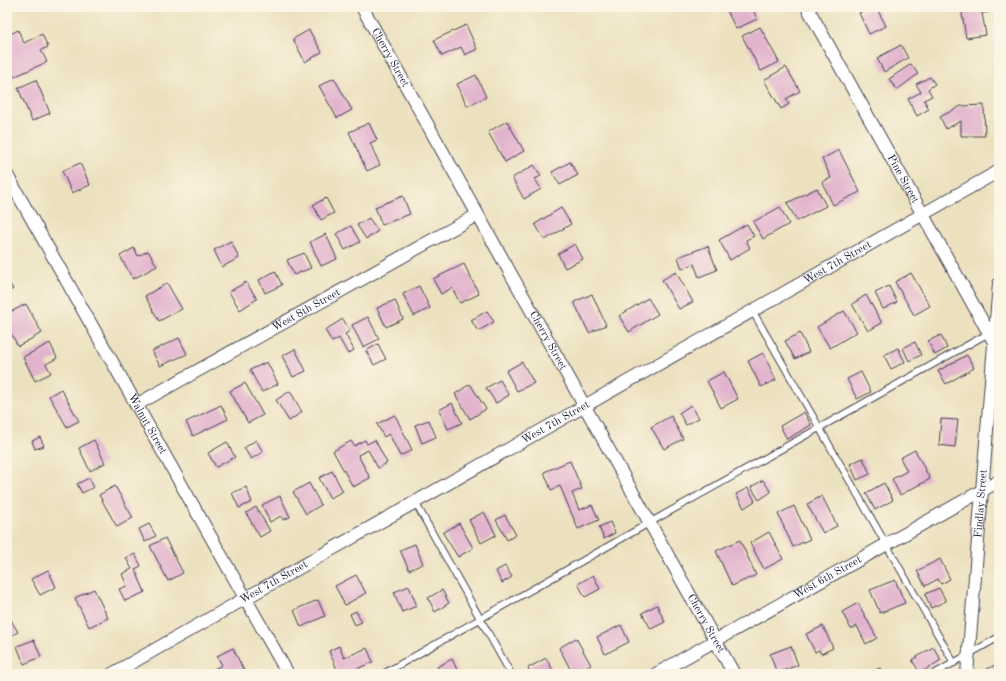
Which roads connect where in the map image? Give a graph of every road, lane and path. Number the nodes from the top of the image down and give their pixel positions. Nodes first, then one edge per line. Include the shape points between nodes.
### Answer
1 (362, 7) edge
2 (807, 7) edge
3 (999, 171) edge
4 (7, 175) edge
5 (923, 213) junction
6 (477, 215) junction
7 (999, 284) edge
8 (752, 310) junction
9 (995, 336) edge
10 (136, 405) junction
11 (584, 406) junction
12 (820, 427) junction
13 (999, 481) edge
14 (981, 490) junction
15 (415, 502) junction
16 (649, 523) junction
17 (887, 543) junction
18 (246, 599) junction
19 (480, 619) junction
20 (999, 637) edge
21 (715, 640) junction
22 (968, 655) junction
23 (954, 663) junction
24 (112, 674) edge
25 (288, 674) edge
26 (383, 674) edge
27 (511, 674) edge
28 (656, 674) edge
29 (734, 674) edge
30 (934, 674) edge
31 (967, 674) edge

1 - 6 street, Cherry Street
2 - 5 street, Pine Street
3 - 5 street, West 7th Street
4 - 10 street, Walnut Street
5 - 8 street, West 7th Street
5 - 9 street, Pine Street
6 - 10 street, West 8th Street
6 - 11 street, Cherry Street
7 - 9 street, Findlay Street
8 - 11 street, West 7th Street
8 - 12 lane
9 - 12 lane
9 - 14 street, Findlay Street
10 - 18 street, Walnut Street
11 - 15 street, West 7th Street
11 - 16 street, Cherry Street
12 - 16 lane
12 - 17 lane
13 - 14 street, West 6th Street
14 - 17 street, West 6th Street
14 - 22 street, Findlay Street
15 - 18 street, West 7th Street
15 - 19 lane
16 - 19 lane
16 - 21 street, Cherry Street
17 - 21 street, West 6th Street
17 - 23 lane
18 - 24 street, West 7th Street
18 - 25 street, Walnut Street
19 - 26 lane
19 - 27 lane
20 - 22 lane
21 - 28 street, West 6th Street
21 - 29 street, Cherry Street
22 - 23 lane
22 - 31 street, Findlay Street
23 - 30 lane

